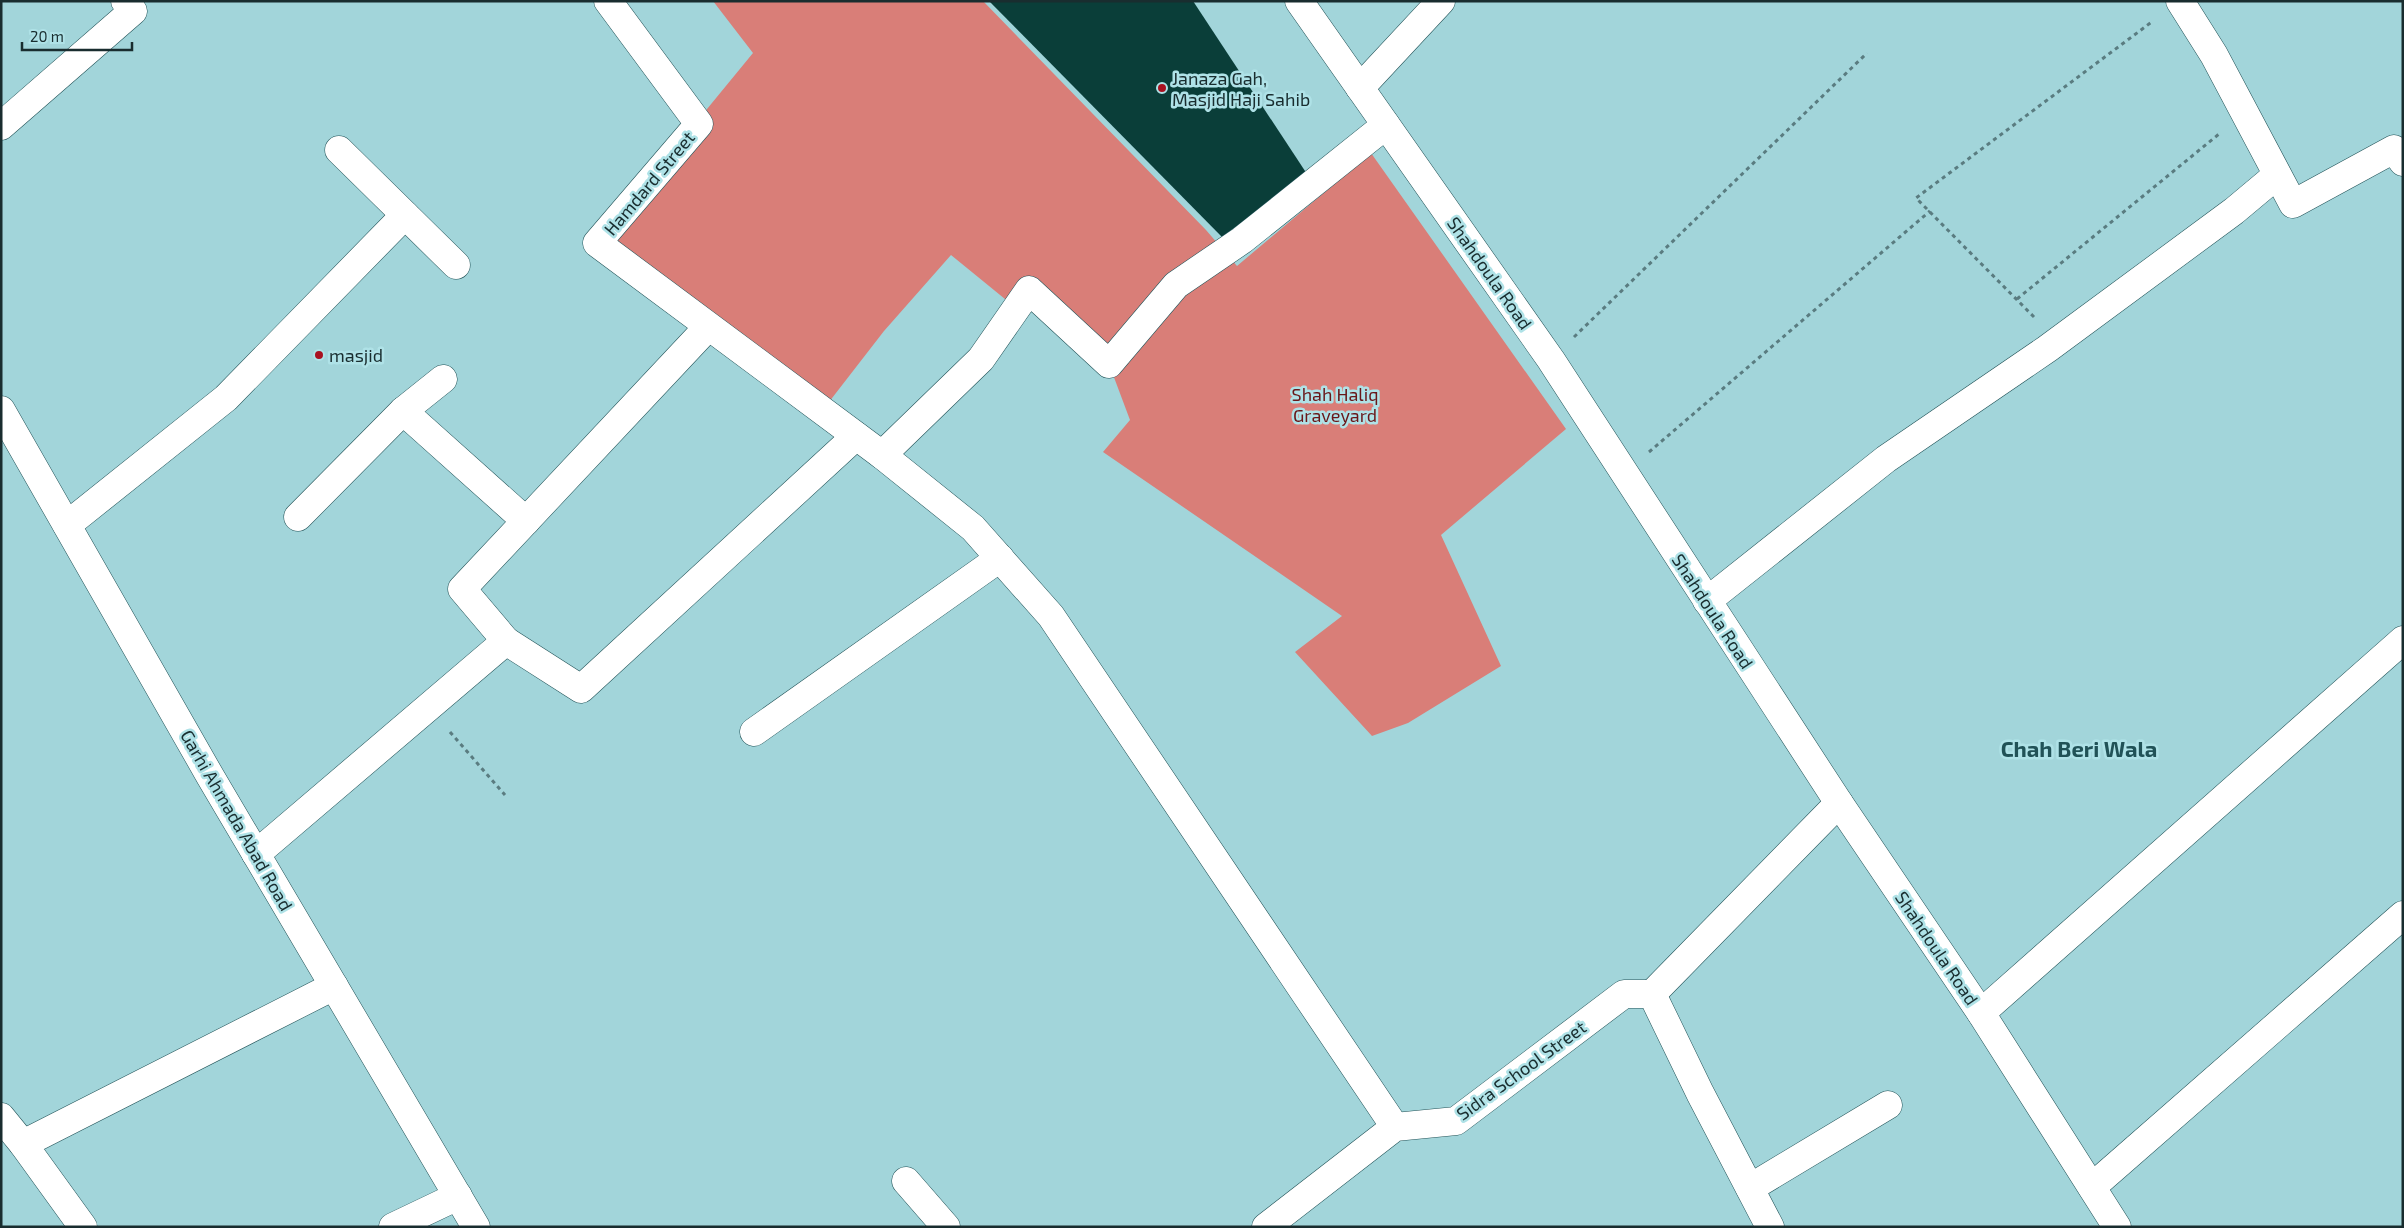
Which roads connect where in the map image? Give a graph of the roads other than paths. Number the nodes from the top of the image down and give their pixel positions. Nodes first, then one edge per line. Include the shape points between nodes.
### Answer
1 (125, 1) edge
2 (608, 1) edge
3 (1299, 1) edge
4 (1441, 1) edge
5 (2180, 1) edge
6 (1360, 88) junction
7 (1386, 125) junction
8 (1, 126) edge
9 (339, 150) dead end
10 (2403, 162) edge
11 (2277, 175) junction
12 (404, 215) junction
13 (456, 265) dead end
14 (708, 327) junction
15 (443, 379) dead end
16 (1, 410) edge
17 (403, 411) junction
18 (856, 436) junction
19 (882, 455) junction
20 (298, 517) dead end
21 (526, 521) junction
22 (67, 525) junction
23 (1000, 558) junction
24 (1707, 601) junction
25 (2403, 640) edge
26 (506, 641) junction
27 (754, 732) dead end
28 (1839, 803) junction
29 (256, 854) junction
30 (2403, 915) edge
31 (334, 986) junction
32 (1652, 994) junction
33 (1981, 1013) junction
34 (1888, 1105) dead end
35 (1, 1117) edge
36 (1395, 1127) junction
37 (23, 1144) junction
38 (906, 1181) dead end
39 (2092, 1187) junction
40 (1750, 1188) junction
41 (458, 1196) junction
42 (83, 1227) edge
43 (393, 1227) edge
44 (476, 1227) edge
45 (946, 1227) edge
46 (1266, 1227) edge
47 (1770, 1227) edge
48 (2117, 1227) edge

1 - 8 street via 133,11
2 - 14 street, Hamdard Street via 699,124 597,244
3 - 6 street, Shahdoula Road
4 - 6 street
5 - 11 street via 2214,55
6 - 7 street, Shahdoula Road
7 - 19 street via 1242,240 1176,285 1109,364 1029,290 981,359
7 - 24 street, Shahdoula Road via 1551,360
9 - 12 street
10 - 11 street via 2394,149 2293,204
11 - 24 street via 2234,211 2058,341 1886,459
12 - 13 street
12 - 22 street via 226,398
14 - 18 street
14 - 21 street
15 - 17 street
16 - 22 street, Garhi Ahmada Abad Road
17 - 20 street
17 - 21 street
18 - 19 street
18 - 26 street via 580,689
19 - 23 street via 973,528
21 - 26 street via 462,589
22 - 29 street, Garhi Ahmada Abad Road
23 - 27 street
23 - 36 street via 1051,616
24 - 28 street, Shahdoula Road
25 - 33 street
26 - 29 street
28 - 32 street
28 - 33 street, Shahdoula Road
29 - 31 street, Garhi Ahmada Abad Road
30 - 39 street
31 - 37 street
31 - 41 street, Garhi Ahmada Abad Road
32 - 36 street, Sidra School Street via 1624,994 1456,1121
32 - 40 street
33 - 39 street, Shahdoula Road
34 - 40 street
35 - 37 street
36 - 46 street
37 - 42 street
38 - 45 street
39 - 48 street, Shahdoula Road
40 - 47 street
41 - 43 street
41 - 44 street, Garhi Ahmada Abad Road

